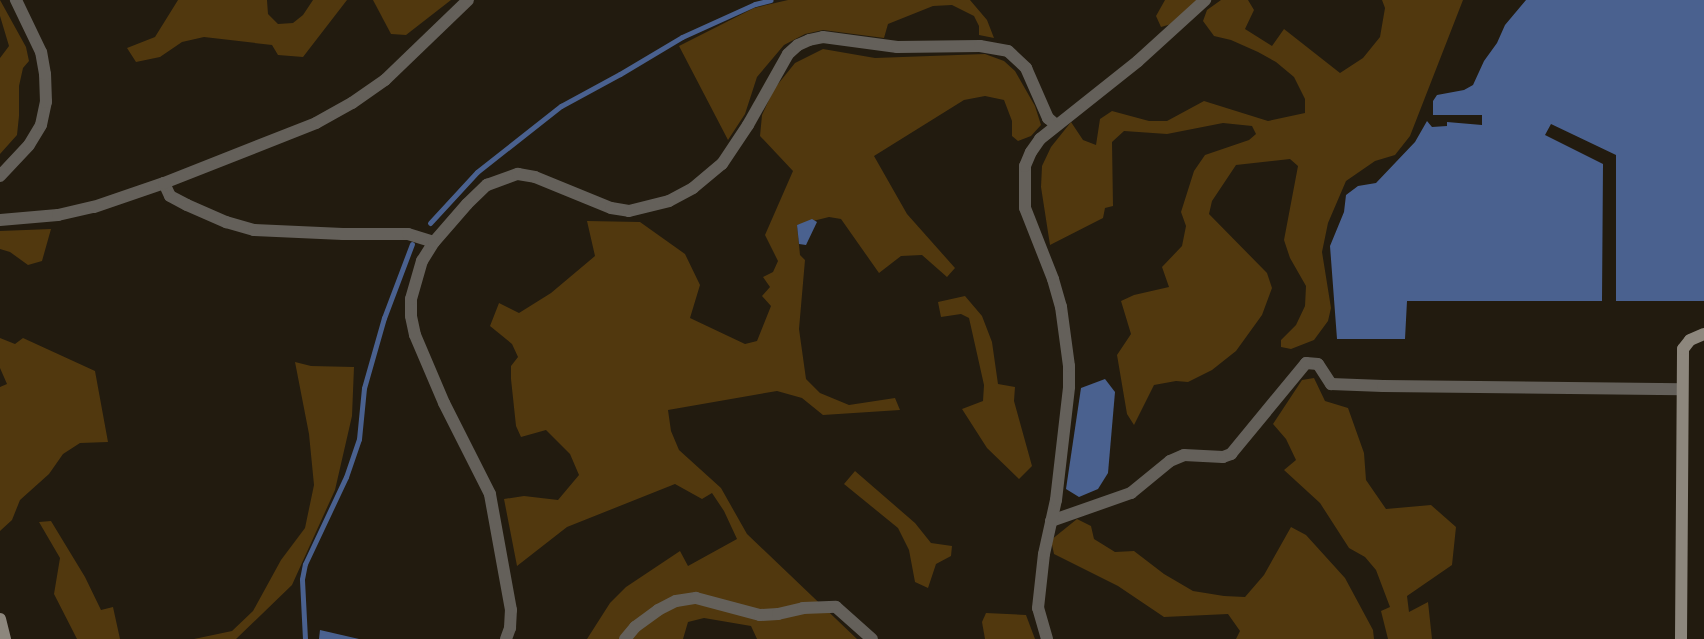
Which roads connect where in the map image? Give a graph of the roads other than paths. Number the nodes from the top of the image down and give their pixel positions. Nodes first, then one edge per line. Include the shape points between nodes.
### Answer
1 (16, 0) edge
2 (468, 0) edge
3 (1205, 0) edge
4 (1056, 125) junction
5 (0, 176) edge
6 (164, 183) junction
7 (0, 220) edge
8 (434, 242) junction
9 (1704, 334) edge
10 (1682, 389) junction
11 (1051, 521) junction
12 (0, 620) edge
13 (5, 639) edge
14 (506, 639) edge
15 (625, 639) edge
16 (872, 639) edge
17 (1047, 639) edge
18 (1682, 639) edge

1 - 5 street via 41,52 46,74 46,102 41,125 29,145
2 - 6 street via 385,80 352,103 316,123
3 - 4 street via 1138,61
4 - 8 street via 1048,118 1026,68 1008,51 980,46 897,47 824,38 809,40 788,54 722,164 693,188 669,201 629,211 611,208 535,177 518,174 487,185
4 - 11 street via 1031,152 1024,187 1025,208 1061,307 1069,366
6 - 7 street via 94,207 58,215
6 - 8 street via 170,196 187,205 254,230 408,234
8 - 14 street via 415,281 411,316 444,403 490,494 511,610
9 - 10 street via 1690,340 1683,349
10 - 11 street via 1331,384 1318,364 1306,363 1231,454 1222,457 1184,455 1170,461 1131,494
10 - 18 street
11 - 17 street via 1038,608
12 - 13 street
15 - 16 street via 658,610 676,601 696,598 760,615 836,607

